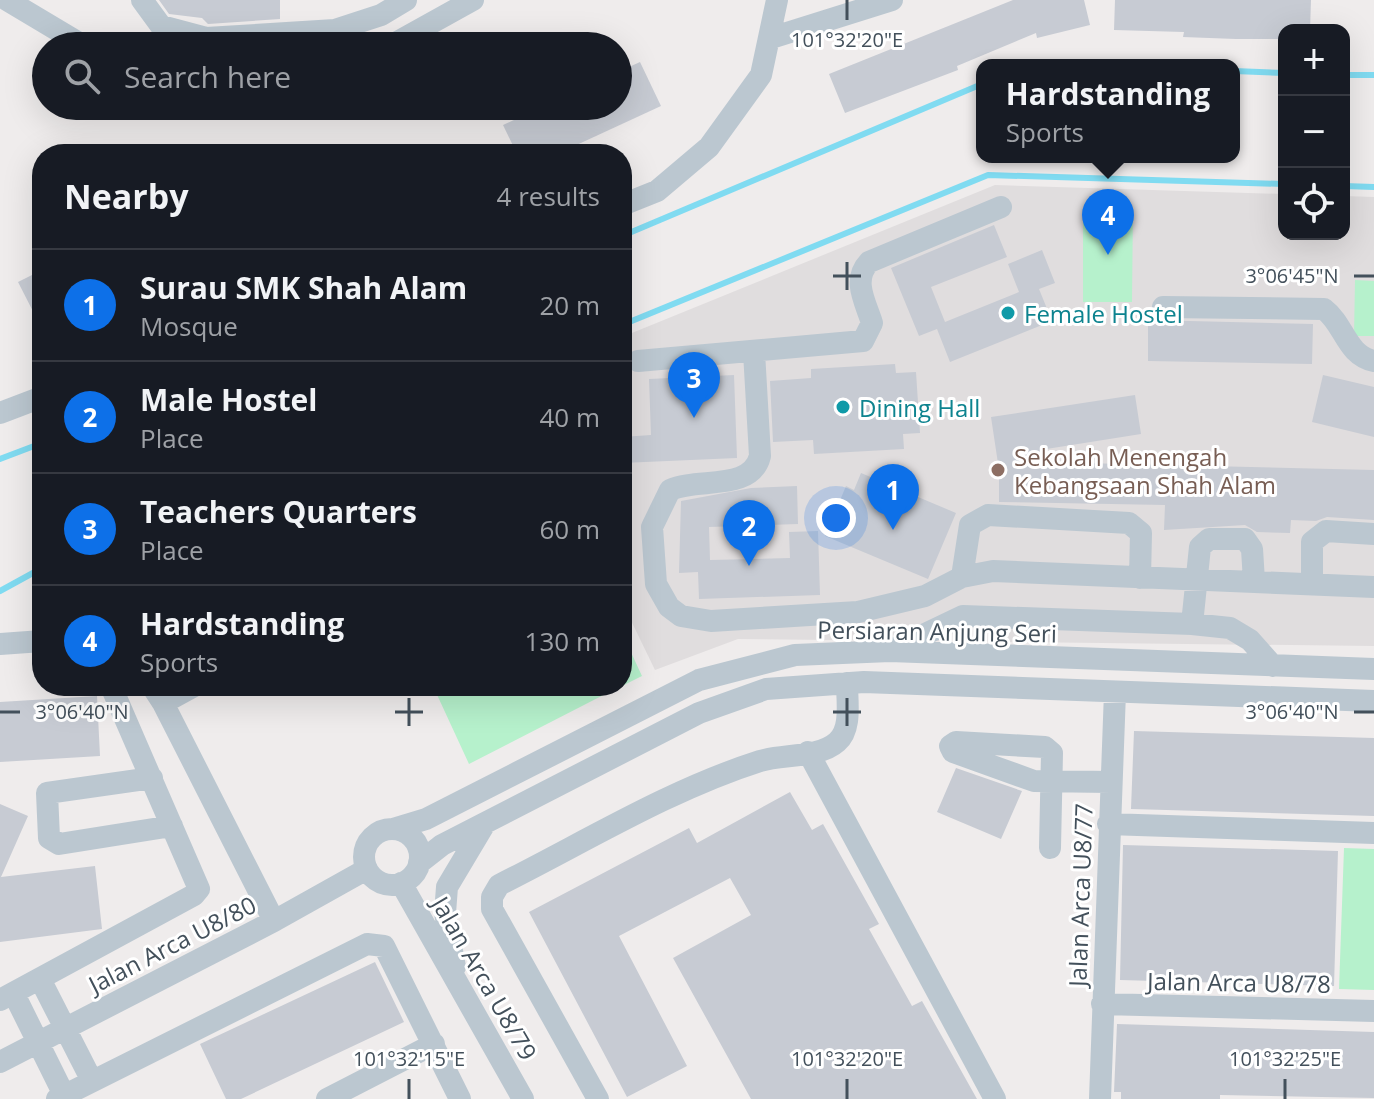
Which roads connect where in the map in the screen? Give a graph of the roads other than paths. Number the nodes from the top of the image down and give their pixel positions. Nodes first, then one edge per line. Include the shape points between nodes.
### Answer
1 (7, 0) edge
2 (142, 0) edge
3 (406, 0) edge
4 (473, 0) edge
5 (777, 0) edge
6 (883, 1) edge
7 (377, 8) edge
8 (61, 32) edge
9 (178, 32) edge
10 (314, 32) edge
11 (390, 32) edge
12 (417, 32) edge
13 (771, 38) junction
14 (632, 201) edge
15 (1001, 207) dead end
16 (1163, 307) dead end
17 (754, 352) junction
18 (638, 361) dead end
19 (1374, 361) edge
20 (32, 401) edge
21 (0, 413) edge
22 (1374, 534) edge
23 (962, 577) junction
24 (1140, 578) junction
25 (1196, 578) junction
26 (1254, 581) junction
27 (1312, 582) junction
28 (1374, 587) edge
29 (1192, 624) junction
30 (32, 642) edge
31 (0, 644) edge
32 (890, 651) junction
33 (1273, 666) junction
34 (1374, 669) edge
35 (847, 683) junction
36 (1115, 692) junction
37 (115, 696) edge
38 (158, 696) edge
39 (1374, 701) edge
40 (808, 752) junction
41 (152, 778) junction
42 (1111, 782) junction
43 (484, 824) junction
44 (1108, 824) junction
45 (172, 826) junction
46 (393, 829) junction
47 (1374, 833) edge
48 (1050, 848) dead end
49 (419, 863) junction
50 (367, 869) junction
51 (401, 883) junction
52 (274, 921) junction
53 (40, 979) junction
54 (458, 984) junction
55 (7, 997) edge
56 (1102, 1004) junction
57 (1374, 1011) edge
58 (66, 1028) junction
59 (38, 1043) junction
60 (434, 1044) junction
61 (0, 1062) edge
62 (92, 1081) junction
63 (61, 1097) edge
64 (327, 1099) edge
65 (460, 1099) edge
66 (523, 1099) edge
67 (598, 1099) edge
68 (995, 1099) edge
69 (1100, 1099) edge

1 - 8 street
2 - 9 street via 161,26
3 - 7 street
4 - 12 street
5 - 13 street
6 - 13 street
7 - 10 street via 335,30
7 - 11 street
13 - 14 street via 761,75 709,147 657,191
15 - 17 street via 869,262 859,280 872,323 863,341
16 - 19 street via 1324,309 1335,317 1354,353
17 - 18 street
17 - 23 street via 757,468 745,478 685,483 670,490 656,512 656,584 669,607 681,616 711,621 858,612 925,596
20 - 21 street
22 - 27 street via 1326,531 1312,542
23 - 24 street via 993,571
23 - 24 street via 970,525 988,515 1129,523 1141,533
24 - 25 street
25 - 26 street
25 - 26 street via 1200,547 1209,539 1245,539 1252,549
25 - 29 street
26 - 27 street
27 - 28 street
29 - 32 street via 963,616
29 - 33 street via 1230,628 1250,640
30 - 31 street
32 - 33 street, Persiaran Anjung Seri
32 - 46 street, Persiaran Anjung Seri via 795,655 699,680 426,819
33 - 34 street, Persiaran Anjung Seri
35 - 36 street
35 - 40 street via 847,723 841,739
35 - 43 street via 766,689 699,713
36 - 39 street
36 - 42 street, Jalan Arca U8/77
37 - 41 street
38 - 52 street
40 - 67 street via 712,776 499,885 492,909
40 - 68 street
41 - 45 street
41 - 45 street via 47,793 49,838 59,844
42 - 44 street, Jalan Arca U8/77
42 - 48 street via 1052,781
43 - 49 street
43 - 54 street via 447,887 445,913
44 - 47 street
44 - 56 street, Jalan Arca U8/77
45 - 53 street via 198,881 194,895
46 - 49 street via 414,839
46 - 50 street via 382,831 366,846
49 - 51 street
50 - 51 street via 381,882
50 - 52 street, Jalan Arca U8/80
51 - 54 street, Jalan Arca U8/79
52 - 58 street, Jalan Arca U8/80
53 - 55 street
53 - 58 street
54 - 66 street, Jalan Arca U8/79
55 - 59 street
56 - 57 street, Jalan Arca U8/78
56 - 69 street, Jalan Arca U8/77
58 - 59 street, Jalan Arca U8/80
58 - 62 street
59 - 61 street, Jalan Arca U8/80
59 - 63 street
60 - 62 street via 384,946 367,944
60 - 64 street
60 - 65 street
62 - 63 street

